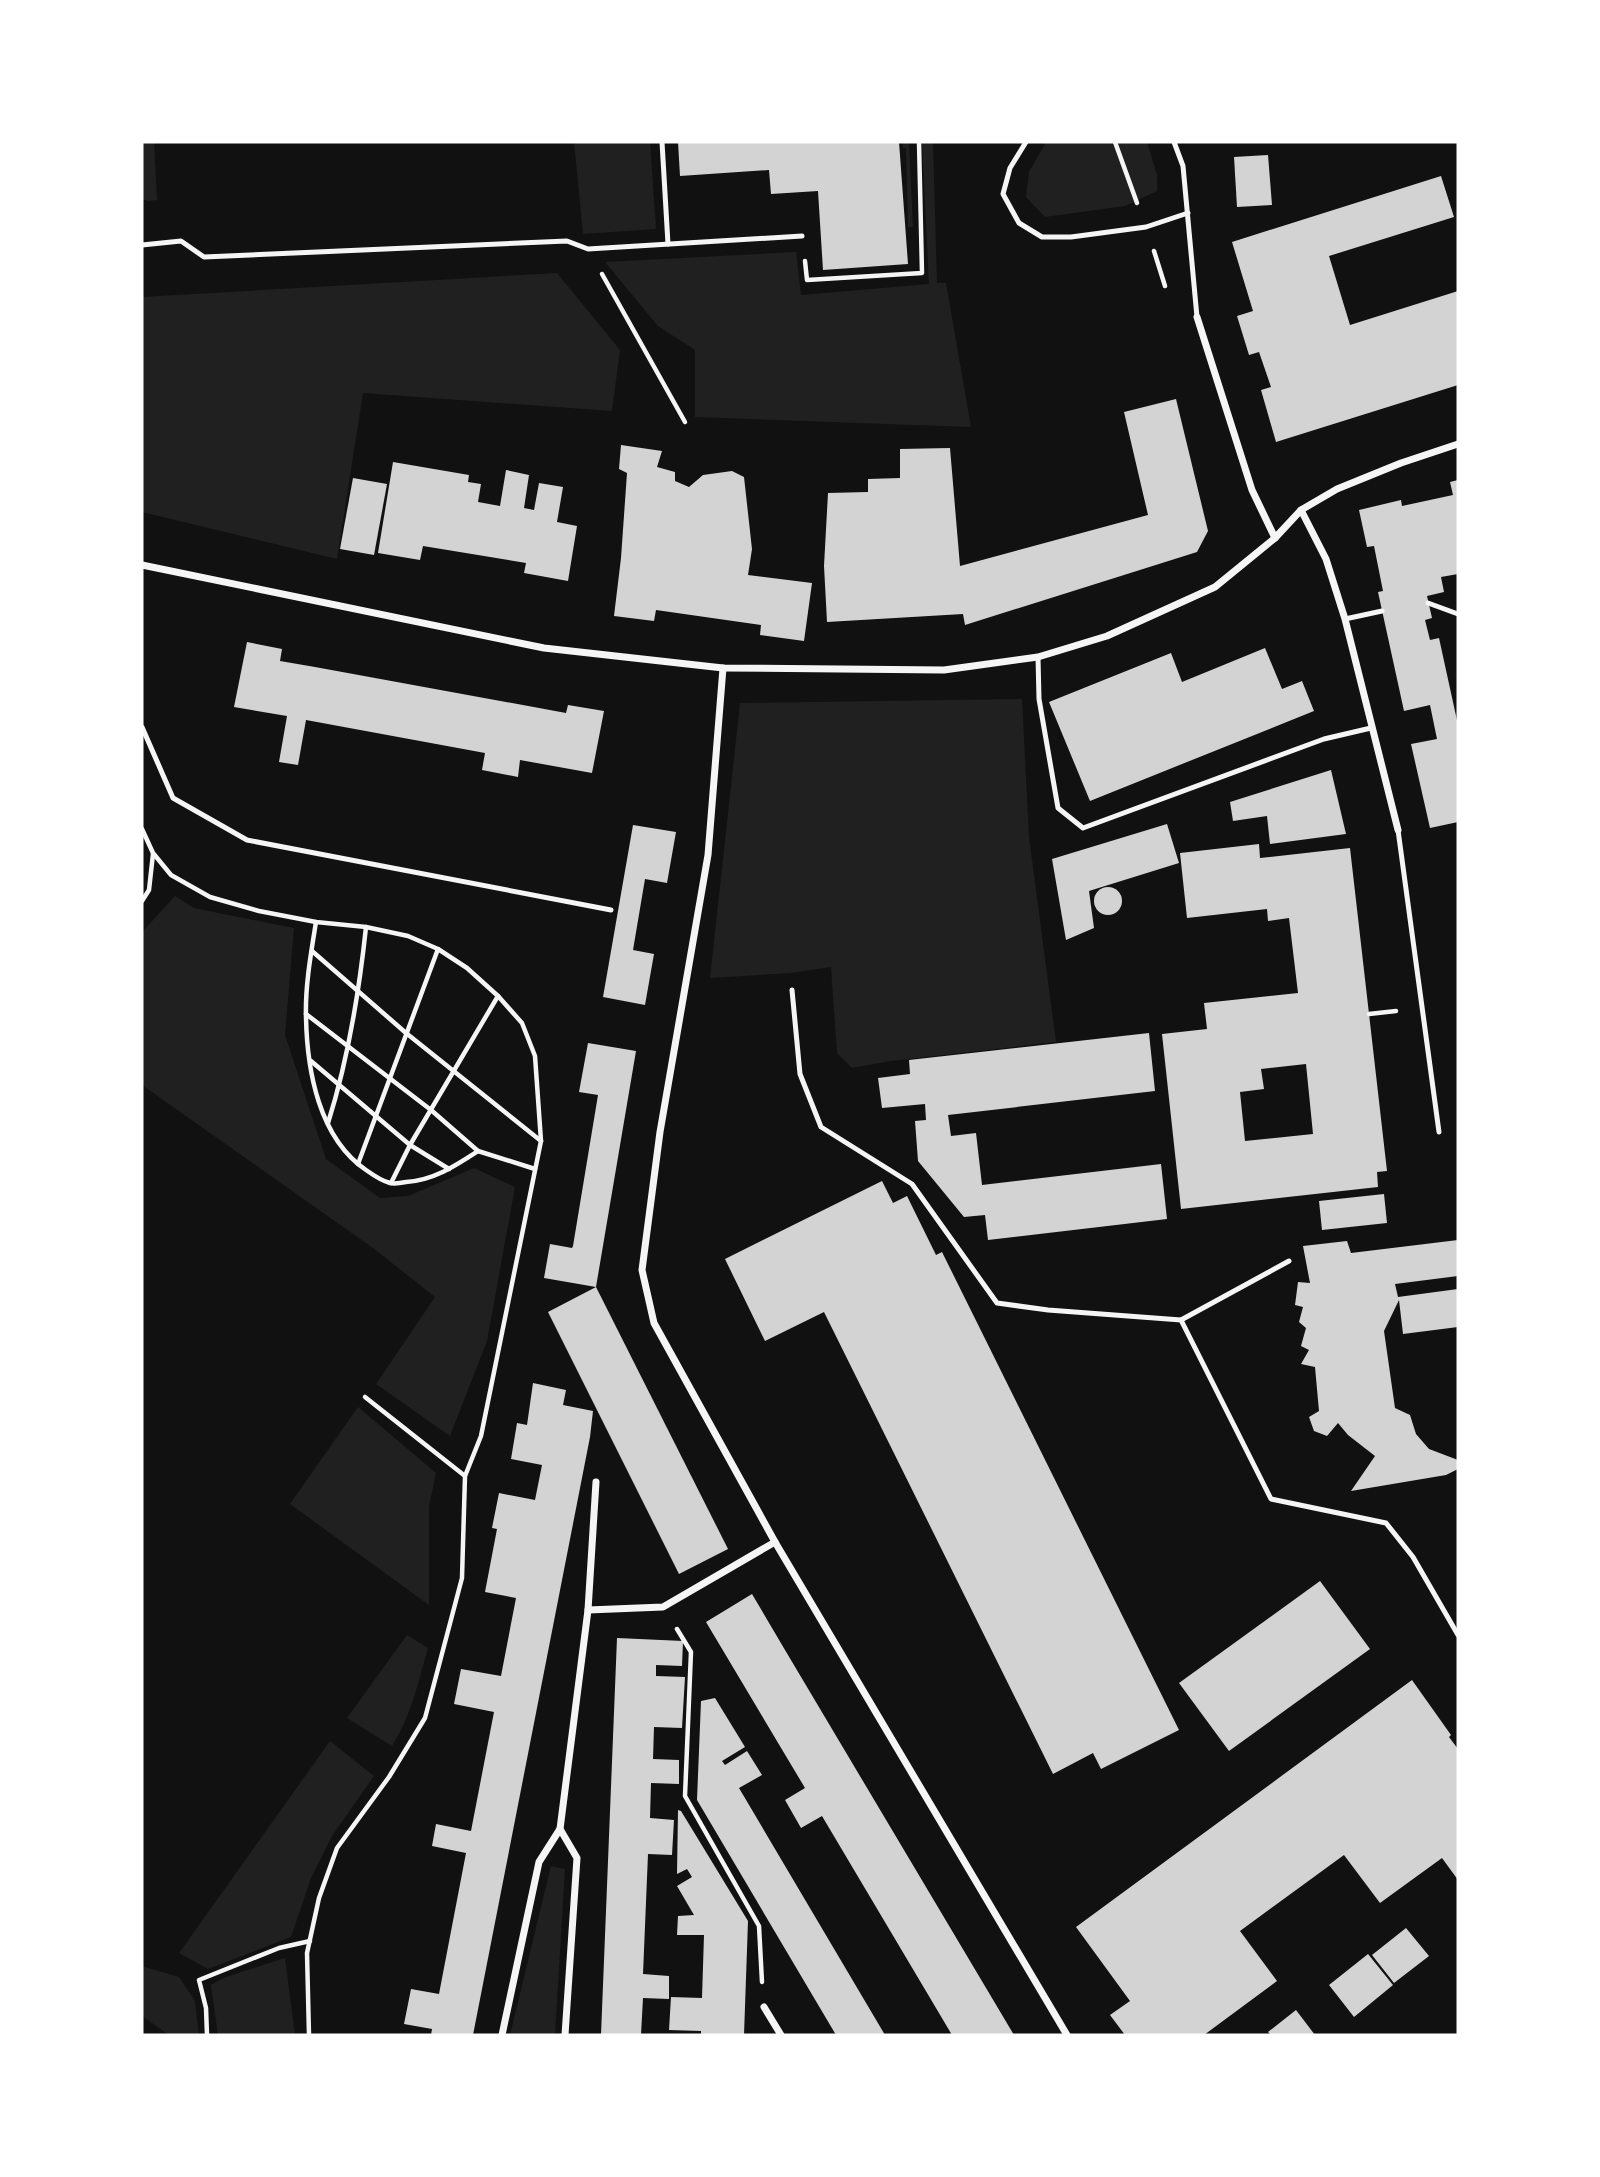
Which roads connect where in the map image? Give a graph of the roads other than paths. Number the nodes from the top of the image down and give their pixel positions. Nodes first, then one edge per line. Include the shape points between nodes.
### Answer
1 (662, 142) edge
2 (1026, 142) edge
3 (1174, 142) edge
4 (1188, 214) junction
5 (802, 236) road end
6 (668, 244) junction
7 (142, 245) edge
8 (1197, 317) joint
9 (1458, 444) edge
10 (1301, 510) junction
11 (1275, 538) junction
12 (142, 565) edge
13 (1428, 603) dead end
14 (1382, 611) dead end
15 (1458, 614) edge
16 (1345, 619) junction
17 (1038, 657) junction
18 (723, 668) junction
19 (142, 727) edge
20 (1371, 728) junction
21 (1398, 830) joint
22 (611, 910) dead end
23 (792, 990) dead end
24 (1439, 1132) dead end
25 (1289, 1261) dead end
26 (1181, 1320) junction
27 (596, 1482) dead end
28 (775, 1542) junction
29 (588, 1609) junction
30 (1458, 1636) edge
31 (560, 1829) junction
32 (764, 2007) road end
33 (502, 2035) edge
34 (565, 2035) edge
35 (781, 2035) edge
36 (1067, 2035) edge

1 - 6 lane
2 - 4 lane via 1010,167 1003,194 1019,223 1042,237 1146,227
3 - 4 lane via 1183,166
4 - 8 lane
5 - 6 lane
6 - 7 lane via 588,249 567,241 204,257 181,241
8 - 11 street via 1252,490
9 - 10 street via 1337,489
10 - 11 street
10 - 16 street via 1326,559
11 - 17 street via 1215,587 1107,636
12 - 18 street via 544,648
13 - 15 lane
14 - 16 lane
16 - 20 street
17 - 18 street via 944,670
17 - 20 lane via 1039,699 1058,808 1083,828 1324,739
18 - 28 street via 708,855 660,1132 642,1270 654,1323
19 - 22 lane via 173,798 247,840
20 - 21 street
21 - 24 lane
23 - 26 lane via 800,1074 821,1127 912,1184 997,1303
25 - 26 lane
26 - 30 lane via 1271,1499 1386,1523 1413,1557
27 - 29 street
28 - 29 street via 663,1607
28 - 36 street
29 - 31 street
31 - 33 street via 539,1862
31 - 34 street via 577,1858
32 - 35 street

